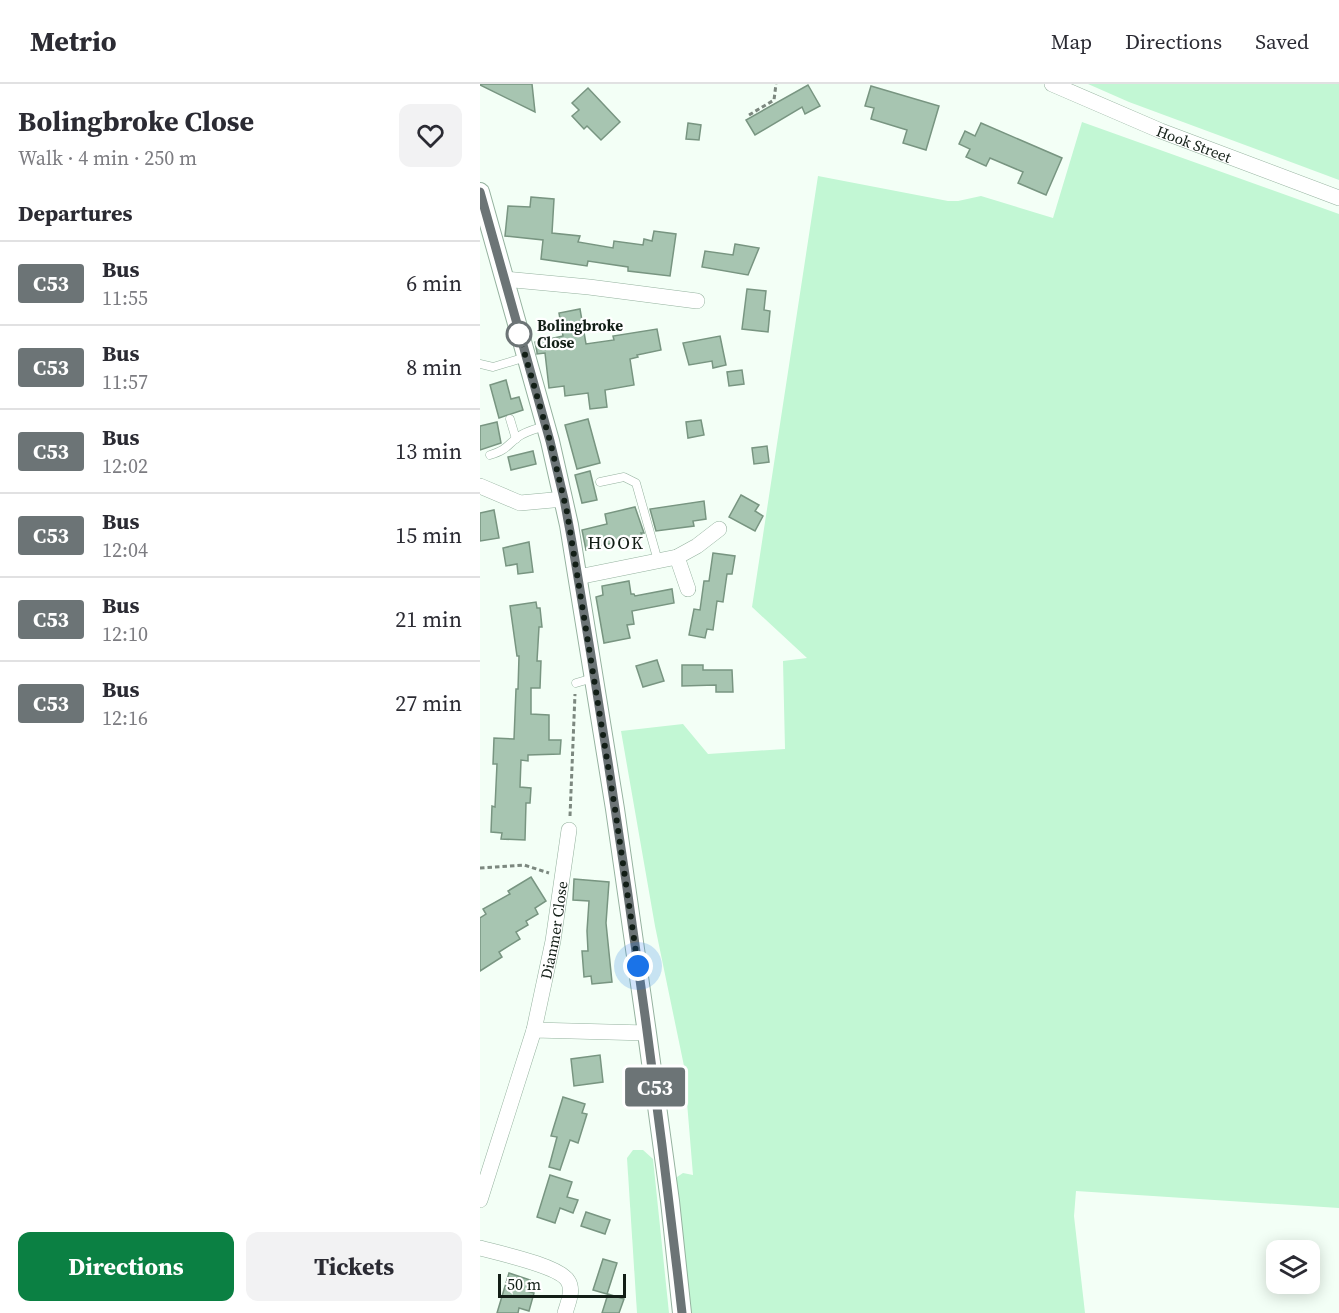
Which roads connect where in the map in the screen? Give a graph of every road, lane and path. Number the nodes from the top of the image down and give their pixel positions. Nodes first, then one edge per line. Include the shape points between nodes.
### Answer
1 (776, 84) edge
2 (1052, 84) edge
3 (748, 115) dead end
4 (480, 192) edge
5 (1339, 198) edge
6 (504, 279) junction
7 (697, 301) dead end
8 (526, 357) junction
9 (480, 364) edge
10 (510, 419) dead end
11 (545, 426) junction
12 (516, 439) junction
13 (490, 455) dead end
14 (600, 482) dead end
15 (480, 486) edge
16 (564, 499) junction
17 (719, 528) dead end
18 (676, 557) junction
19 (658, 561) junction
20 (578, 577) junction
21 (688, 589) dead end
22 (585, 681) junction
23 (570, 830) joint
24 (480, 868) edge
25 (563, 878) junction
26 (534, 1030) junction
27 (647, 1033) junction
28 (480, 1200) edge
29 (480, 1248) edge
30 (565, 1313) edge
31 (682, 1313) edge

1 - 3 path via 774,100
2 - 5 street, Hook Street
4 - 6 street
6 - 7 street
6 - 8 street
8 - 9 lane via 493,367
8 - 11 street
10 - 12 lane
11 - 12 lane
11 - 16 street
12 - 13 lane
14 - 19 lane via 624,477 636,483
15 - 16 street via 520,503
16 - 20 street
17 - 18 street
18 - 19 street
18 - 21 street
19 - 20 street
20 - 22 street
22 - 23 path
22 - 27 street via 617,821
23 - 25 street, Dianmer Close
24 - 25 path via 524,865
25 - 26 street, Dianmer Close
26 - 27 street
26 - 28 street, Dianmer Close
27 - 31 street
29 - 30 street via 562,1274 571,1292

